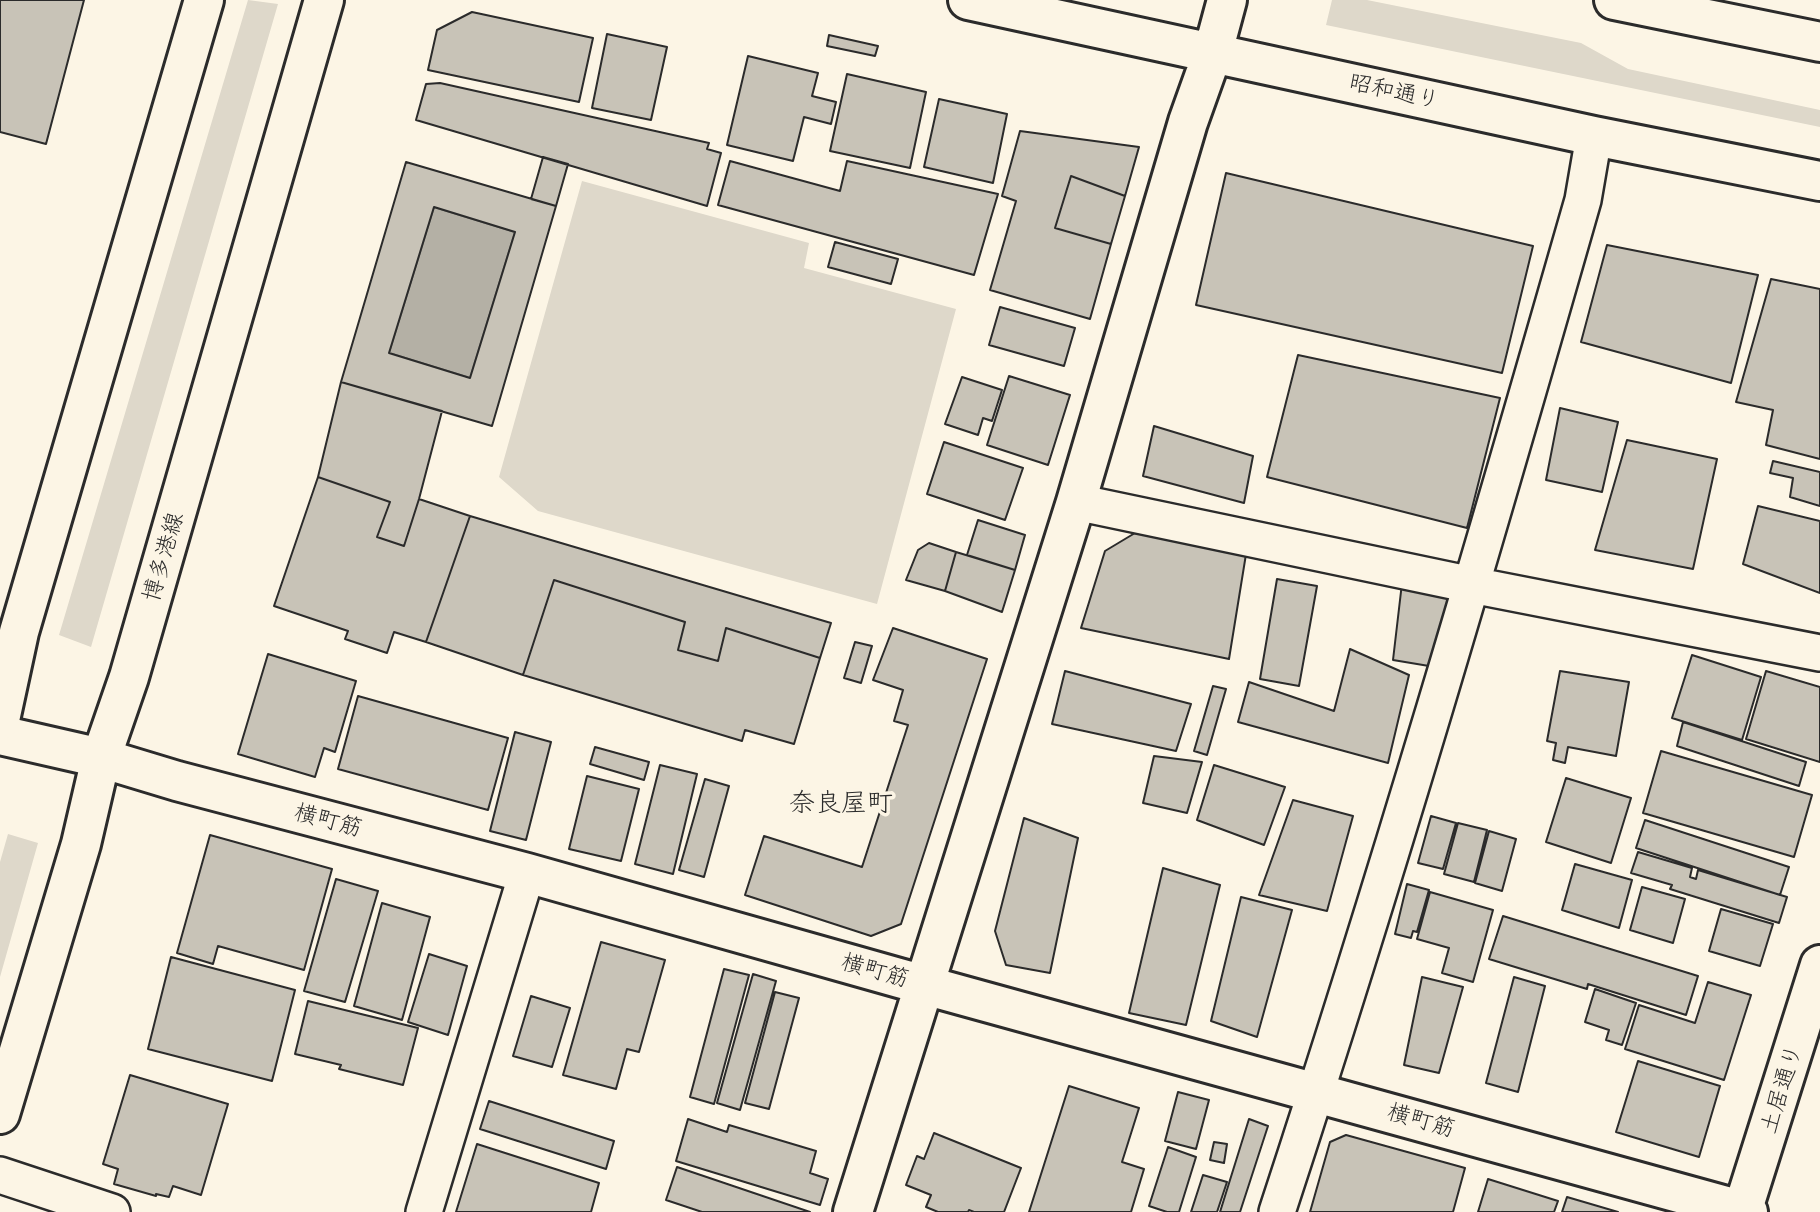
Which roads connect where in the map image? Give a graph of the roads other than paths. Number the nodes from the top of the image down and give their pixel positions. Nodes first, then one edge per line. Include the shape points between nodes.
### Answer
1 (204, 0) edge
2 (324, 0) edge
3 (968, 0) edge
4 (1227, 0) edge
5 (1614, 0) edge
6 (1820, 41) edge
7 (1213, 52) junction
8 (1594, 136) junction
9 (1820, 181) edge
10 (1076, 502) junction
11 (1472, 585) junction
12 (1820, 653) edge
13 (0, 720) edge
14 (0, 734) edge
15 (102, 758) junction
16 (527, 873) junction
17 (1820, 965) edge
18 (926, 985) junction
19 (1316, 1092) junction
20 (0, 1114) edge
21 (0, 1175) edge
22 (112, 1212) edge
23 (424, 1212) edge
24 (853, 1212) edge
25 (1277, 1212) edge
26 (1745, 1212) edge

1 - 13 street via 19,632
2 - 15 street, 博多港線
3 - 7 street, 昭和通り
4 - 7 street
5 - 6 street
7 - 8 street, 昭和通り
7 - 10 street via 1184,135
8 - 9 street, 昭和通り
8 - 11 street via 1583,200
10 - 11 street
10 - 18 street
11 - 12 street
11 - 19 street
14 - 15 street, 横町筋
15 - 16 street, 横町筋
15 - 20 street, 博多港線
16 - 18 street, 横町筋
16 - 23 street
17 - 26 street, 土居通り
18 - 19 street, 横町筋
18 - 24 street
19 - 25 street
19 - 26 street, 横町筋
21 - 22 street

